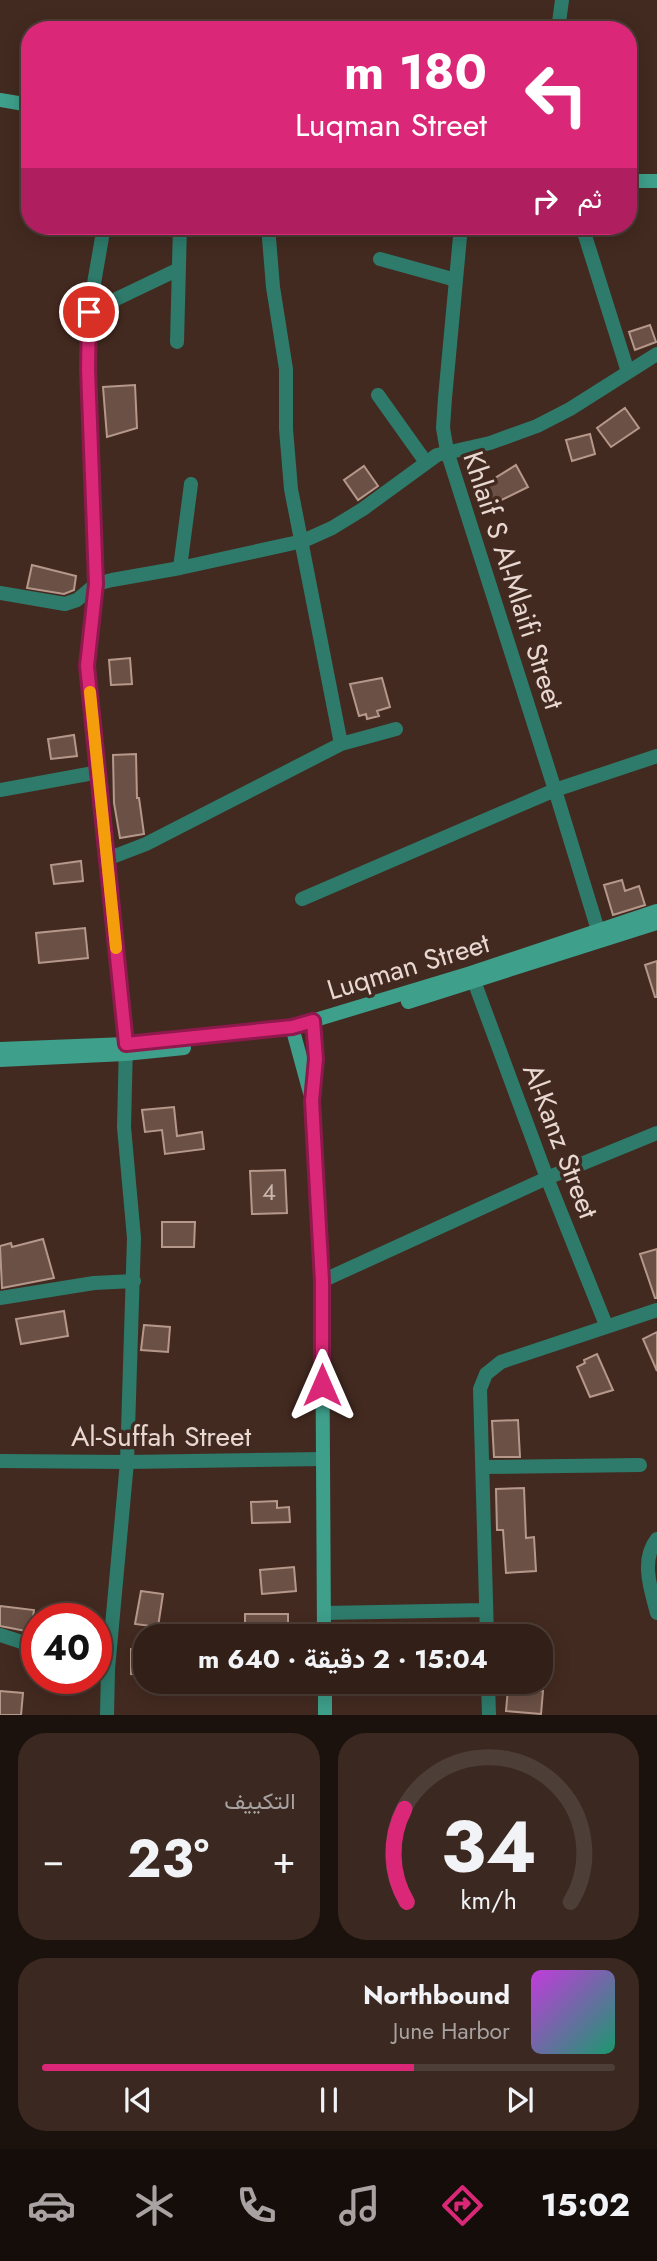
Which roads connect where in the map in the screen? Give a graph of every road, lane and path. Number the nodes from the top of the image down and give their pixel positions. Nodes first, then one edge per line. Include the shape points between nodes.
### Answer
1 (562, 0) edge
2 (559, 21) edge
3 (0, 100) edge
4 (21, 104) edge
5 (637, 181) edge
6 (657, 181) edge
7 (102, 235) edge
8 (180, 235) edge
9 (269, 235) edge
10 (460, 235) edge
11 (585, 235) edge
12 (380, 259) dead end
13 (179, 269) junction
14 (456, 280) junction
15 (89, 312) junction
16 (177, 342) dead end
17 (657, 354) edge
18 (628, 372) junction
19 (378, 395) dead end
20 (447, 452) junction
21 (425, 461) junction
22 (191, 484) dead end
23 (303, 541) junction
24 (180, 568) junction
25 (96, 584) junction
26 (0, 593) edge
27 (396, 729) dead end
28 (341, 744) junction
29 (657, 756) edge
30 (99, 772) junction
31 (0, 790) edge
32 (555, 790) junction
33 (107, 859) junction
34 (302, 899) dead end
35 (657, 911) edge
36 (657, 923) edge
37 (599, 935) junction
38 (473, 977) junction
39 (313, 1026) junction
40 (293, 1031) junction
41 (0, 1049) edge
42 (126, 1049) junction
43 (0, 1060) edge
44 (312, 1101) junction
45 (657, 1133) edge
46 (547, 1178) junction
47 (134, 1281) junction
48 (322, 1281) junction
49 (0, 1298) edge
50 (657, 1310) edge
51 (606, 1325) junction
52 (323, 1459) junction
53 (0, 1461) edge
54 (127, 1462) junction
55 (640, 1465) dead end
56 (483, 1467) junction
57 (657, 1539) edge
58 (110, 1603) edge
59 (486, 1610) junction
60 (324, 1613) junction
61 (657, 1614) edge
62 (324, 1624) edge
63 (487, 1624) edge
64 (0, 1635) edge
65 (21, 1642) edge
66 (105, 1694) edge
67 (325, 1694) edge
68 (488, 1694) edge
69 (107, 1715) edge
70 (325, 1715) edge
71 (489, 1715) edge

1 - 2 street
3 - 4 street
5 - 6 street
7 - 15 street
8 - 13 street
9 - 23 street via 286,369 292,489
10 - 14 street, Khlaif S Al-Mlaifi Street
11 - 18 street
12 - 14 street
13 - 15 street
13 - 16 street
14 - 20 street, Khlaif S Al-Mlaifi Street via 443,418
15 - 25 street
17 - 18 street
18 - 20 street via 537,426
19 - 21 street
20 - 21 street
20 - 32 street, Khlaif S Al-Mlaifi Street
21 - 23 street via 363,509
22 - 24 street
23 - 24 street
23 - 28 street
24 - 25 street
25 - 26 street via 65,604
25 - 30 street via 87,666
27 - 28 street
28 - 33 street via 146,844
29 - 32 street
30 - 31 street
30 - 33 street
32 - 34 street
32 - 37 street, Khlaif S Al-Mlaifi Street
33 - 42 street
35 - 37 street, Luqman Street
36 - 37 street, Luqman Street
37 - 38 street, Luqman Street
38 - 39 street, Luqman Street
38 - 46 street, Al-Kanz Street
39 - 40 street, Luqman Street
39 - 44 street
40 - 42 street, Luqman Street
40 - 44 street
41 - 42 street, Luqman Street
42 - 43 street, Luqman Street
42 - 47 street via 124,1128
44 - 48 street
45 - 46 street
46 - 48 street
46 - 51 street, Al-Kanz Street
47 - 49 street
47 - 54 street
48 - 52 street
50 - 51 street
51 - 56 street via 501,1362 486,1374 480,1390
52 - 54 street, Al-Suffah Street
52 - 60 street
53 - 54 street, Al-Suffah Street
54 - 58 street
55 - 56 street
56 - 59 street
57 - 61 street via 648,1560
59 - 60 street
59 - 63 street
60 - 62 street
64 - 65 street
66 - 69 street
67 - 70 street
68 - 71 street

